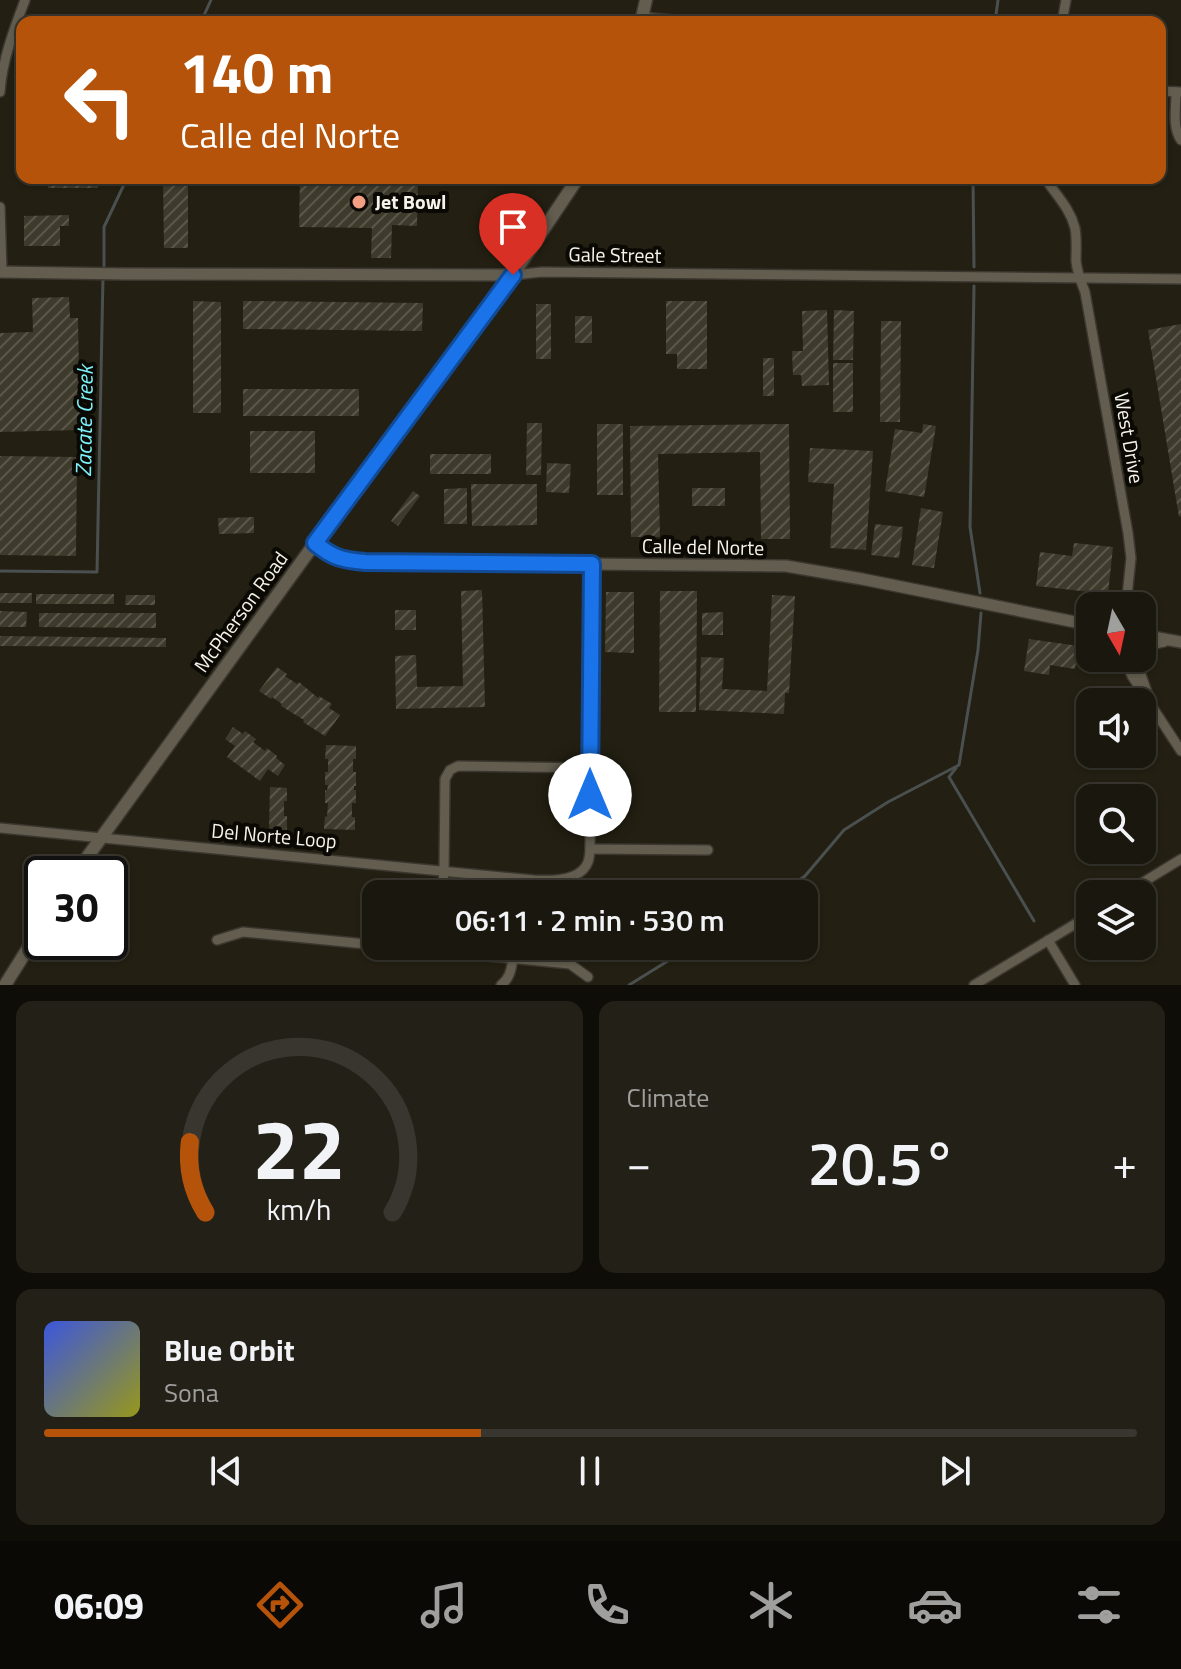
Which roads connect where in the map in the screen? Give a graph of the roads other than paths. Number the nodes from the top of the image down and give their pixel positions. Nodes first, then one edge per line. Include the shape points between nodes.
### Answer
1 (16, 24) edge
2 (0, 92) edge
3 (1178, 92) edge
4 (1181, 140) edge
5 (574, 184) edge
6 (1050, 184) edge
7 (0, 207) edge
8 (1, 272) edge
9 (513, 275) junction
10 (1079, 277) junction
11 (1181, 279) edge
12 (315, 543) junction
13 (592, 564) junction
14 (1128, 592) edge
15 (1076, 622) edge
16 (1156, 711) edge
17 (1181, 751) edge
18 (591, 768) junction
19 (0, 828) edge
20 (101, 838) junction
21 (590, 849) junction
22 (708, 850) dead end
23 (88, 856) edge
24 (1181, 859) edge
25 (444, 871) junction
26 (443, 880) edge
27 (1147, 880) edge
28 (1076, 923) edge
29 (217, 940) dead end
30 (1048, 940) junction
31 (362, 944) edge
32 (24, 955) edge
33 (513, 960) edge
34 (524, 960) edge
35 (588, 977) dead end
36 (5, 985) edge
37 (501, 985) edge
38 (974, 985) edge
39 (1075, 985) edge

1 - 2 street
3 - 4 street via 1176,129
5 - 9 main road, McPherson Road
6 - 10 street, West Drive via 1074,226
7 - 8 street
8 - 9 street, Gale Street
9 - 10 street, Gale Street
9 - 12 main road, McPherson Road
10 - 11 street, Gale Street
10 - 14 street, West Drive via 1128,533
12 - 13 street, Calle del Norte via 342,560 365,562
12 - 20 main road, McPherson Road
13 - 15 street, Calle del Norte via 786,566
13 - 18 street
16 - 17 street
18 - 21 street
18 - 25 street via 450,770 445,779
19 - 20 street, Del Norte Loop
20 - 23 main road, McPherson Road
20 - 25 street, Del Norte Loop
21 - 22 street
21 - 25 street, Del Norte Loop via 584,869 549,881
24 - 27 street
25 - 26 street
28 - 30 street
29 - 31 street via 243,932
30 - 38 street
30 - 39 street
32 - 36 main road
33 - 37 street
34 - 35 street via 570,964

